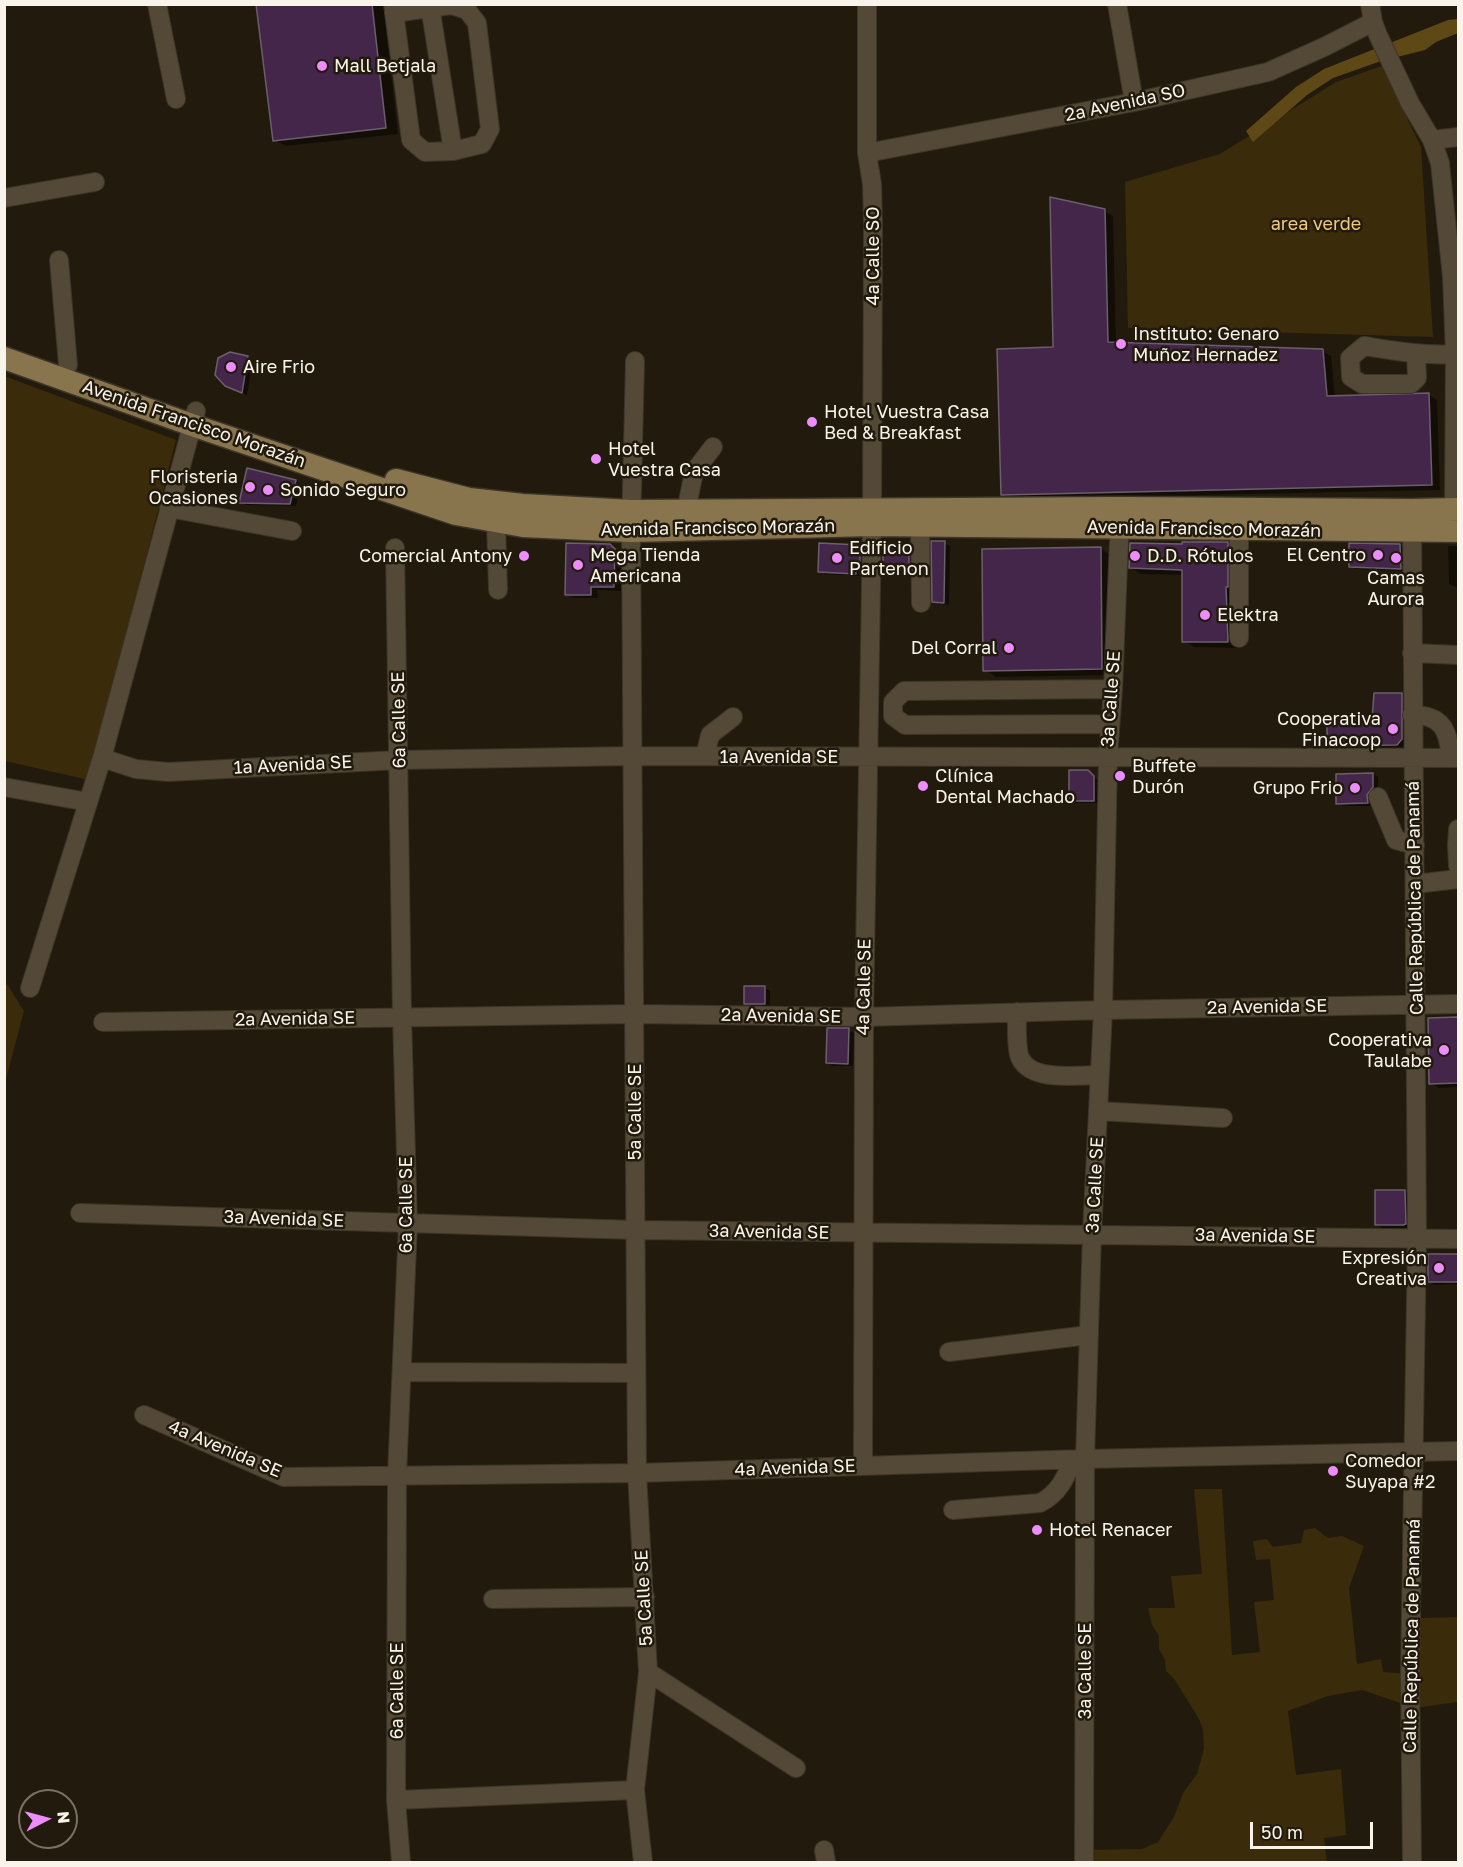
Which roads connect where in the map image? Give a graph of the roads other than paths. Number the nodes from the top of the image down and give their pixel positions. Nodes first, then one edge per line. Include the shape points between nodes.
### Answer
1 (157, 4) edge
2 (867, 4) edge
3 (1117, 4) edge
4 (430, 6) junction
5 (393, 9) edge
6 (1374, 20) edge
7 (176, 99) dead end
8 (1134, 102) junction
9 (1458, 137) edge
10 (1432, 140) junction
11 (453, 152) junction
12 (867, 153) junction
13 (95, 182) dead end
14 (4, 198) edge
15 (59, 260) dead end
16 (1455, 277) edge
17 (4, 342) edge
18 (1416, 354) dead end
19 (1455, 354) junction
20 (4, 358) edge
21 (634, 361) dead end
22 (68, 365) junction
23 (194, 418) junction
24 (713, 447) dead end
25 (383, 484) junction
26 (169, 508) junction
27 (1456, 509) edge
28 (686, 511) junction
29 (872, 517) junction
30 (1120, 518) junction
31 (631, 521) junction
32 (1412, 521) junction
33 (496, 522) junction
34 (920, 526) junction
35 (1239, 529) junction
36 (292, 531) dead end
37 (1454, 531) edge
38 (396, 548) dead end
39 (498, 590) dead end
40 (921, 603) dead end
41 (1239, 638) dead end
42 (1412, 653) junction
43 (1458, 655) edge
44 (1113, 689) junction
45 (1412, 715) junction
46 (733, 717) dead end
47 (1109, 724) junction
48 (632, 756) junction
49 (705, 756) junction
50 (868, 757) junction
51 (1108, 757) junction
52 (102, 758) junction
53 (1413, 758) junction
54 (1455, 758) edge
55 (399, 760) junction
56 (4, 787) edge
57 (1378, 797) dead end
58 (88, 802) junction
59 (1458, 829) edge
60 (1414, 845) junction
61 (1458, 866) edge
62 (1458, 879) edge
63 (1415, 884) junction
64 (30, 988) dead end
65 (1458, 1004) edge
66 (1417, 1005) junction
67 (1102, 1010) junction
68 (1017, 1012) junction
69 (634, 1014) junction
70 (402, 1017) junction
71 (864, 1017) junction
72 (103, 1022) dead end
73 (1100, 1075) junction
74 (1098, 1111) junction
75 (1223, 1118) dead end
76 (80, 1213) dead end
77 (408, 1224) junction
78 (636, 1230) junction
79 (863, 1233) junction
80 (1092, 1234) junction
81 (1418, 1238) junction
82 (1458, 1239) edge
83 (1089, 1335) junction
84 (949, 1352) dead end
85 (402, 1372) junction
86 (636, 1373) junction
87 (144, 1414) dead end
88 (1458, 1451) edge
89 (1415, 1452) junction
90 (1079, 1460) junction
91 (863, 1466) junction
92 (637, 1473) junction
93 (397, 1475) junction
94 (953, 1509) dead end
95 (645, 1597) junction
96 (493, 1599) dead end
97 (648, 1672) junction
98 (796, 1768) dead end
99 (635, 1790) junction
100 (396, 1800) junction
101 (401, 1863) edge
102 (643, 1863) edge
103 (1084, 1863) edge
104 (1412, 1863) edge

1 - 7 street
2 - 12 street, 4a Calle SO
3 - 8 street
4 - 5 street
4 - 11 street
4 - 11 street via 451,4 467,10 477,23 490,129 482,144
5 - 11 street via 411,140 425,152
6 - 8 street, 2a Avenida SO via 1268,72
6 - 10 street via 1410,103
8 - 12 street, 2a Avenida SO
9 - 10 street
10 - 16 street via 1440,163
12 - 29 street, 4a Calle SO via 873,224
13 - 14 street
15 - 22 street
16 - 19 street
17 - 22 main road, Avenida Francisco Morazán
18 - 19 street
19 - 27 street
20 - 23 main road, Avenida Francisco Morazán
21 - 31 street, 5a Calle SE
22 - 23 main road, Avenida Francisco Morazán
23 - 25 main road, Avenida Francisco Morazán
23 - 26 street
24 - 28 street via 694,472
25 - 31 main road, Avenida Francisco Morazán
25 - 33 main road, Avenida Francisco Morazán via 456,514
26 - 36 street
26 - 52 street
27 - 32 main road, Avenida Francisco Morazán
27 - 37 street
28 - 29 main road, Avenida Francisco Morazán
28 - 31 main road, Avenida Francisco Morazán
29 - 30 main road, Avenida Francisco Morazán
29 - 31 main road, Avenida Francisco Morazán
29 - 34 main road, Avenida Francisco Morazán
29 - 50 street, 4a Calle SE
30 - 32 main road, Avenida Francisco Morazán
30 - 34 main road, Avenida Francisco Morazán
30 - 35 main road, Avenida Francisco Morazán
30 - 44 street, 3a Calle SE
31 - 33 main road, Avenida Francisco Morazán via 523,526
31 - 48 street, 5a Calle SE
32 - 35 main road, Avenida Francisco Morazán
32 - 37 main road, Avenida Francisco Morazán
32 - 42 street, Calle República de Panamá
33 - 39 street
34 - 40 street
35 - 41 street
38 - 55 street, 6a Calle SE
42 - 43 street
42 - 45 street, Calle República de Panamá
44 - 47 street, 3a Calle SE
44 - 47 street via 904,691 893,702 893,716 905,725
45 - 53 street, Calle República de Panamá
45 - 54 street via 1436,718
46 - 49 street via 710,735
47 - 51 street, 3a Calle SE
48 - 49 street, 1a Avenida SE
48 - 55 street, 1a Avenida SE
48 - 69 street, 5a Calle SE
49 - 50 street, 1a Avenida SE
50 - 51 street, 1a Avenida SE
50 - 71 street, 4a Calle SE
51 - 53 street, 1a Avenida SE
51 - 67 street, 3a Calle SE
52 - 55 street, 1a Avenida SE via 136,769 168,772
52 - 58 street
53 - 54 street, 1a Avenida SE
53 - 60 street, Calle República de Panamá
55 - 70 street, 6a Calle SE
56 - 58 street
57 - 60 street via 1396,840
58 - 64 street
59 - 61 street
60 - 63 street, Calle República de Panamá
62 - 63 street
63 - 66 street, Calle República de Panamá
65 - 66 street, 2a Avenida SE
66 - 67 street, 2a Avenida SE
66 - 81 street, Calle República de Panamá
67 - 68 street, 2a Avenida SE
67 - 73 street, 3a Calle SE
68 - 71 street, 2a Avenida SE
68 - 73 street via 1019,1056 1028,1068 1051,1076
69 - 70 street, 2a Avenida SE
69 - 71 street, 2a Avenida SE
69 - 78 street, 5a Calle SE
70 - 72 street, 2a Avenida SE
70 - 77 street, 6a Calle SE
71 - 79 street, 4a Calle SE
73 - 74 street, 3a Calle SE
74 - 75 street
74 - 80 street, 3a Calle SE
76 - 77 street, 3a Avenida SE
77 - 78 street, 3a Avenida SE
77 - 85 street, 6a Calle SE
78 - 79 street, 3a Avenida SE
78 - 86 street, 5a Calle SE
79 - 80 street, 3a Avenida SE
79 - 91 street, 4a Calle SE
80 - 81 street, 3a Avenida SE
80 - 83 street, 3a Calle SE
81 - 82 street, 3a Avenida SE
81 - 89 street, Calle República de Panamá
83 - 84 street
83 - 90 street, 3a Calle SE
85 - 86 street
85 - 93 street, 6a Calle SE
86 - 92 street, 5a Calle SE
87 - 93 street, 4a Avenida SE via 284,1477
88 - 89 street, 4a Avenida SE
89 - 90 street, 4a Avenida SE
89 - 104 street, Calle República de Panamá via 1410,1676
90 - 91 street, 4a Avenida SE
90 - 94 street via 1063,1484 1040,1503
90 - 103 street, 3a Calle SE
91 - 92 street, 4a Avenida SE
92 - 93 street, 4a Avenida SE
92 - 95 street, 5a Calle SE
93 - 100 street, 6a Calle SE
95 - 96 street
95 - 97 street, 5a Calle SE
97 - 98 street
97 - 99 street, 5a Calle SE
99 - 100 street
99 - 102 street, 5a Calle SE
100 - 101 street, 6a Calle SE

